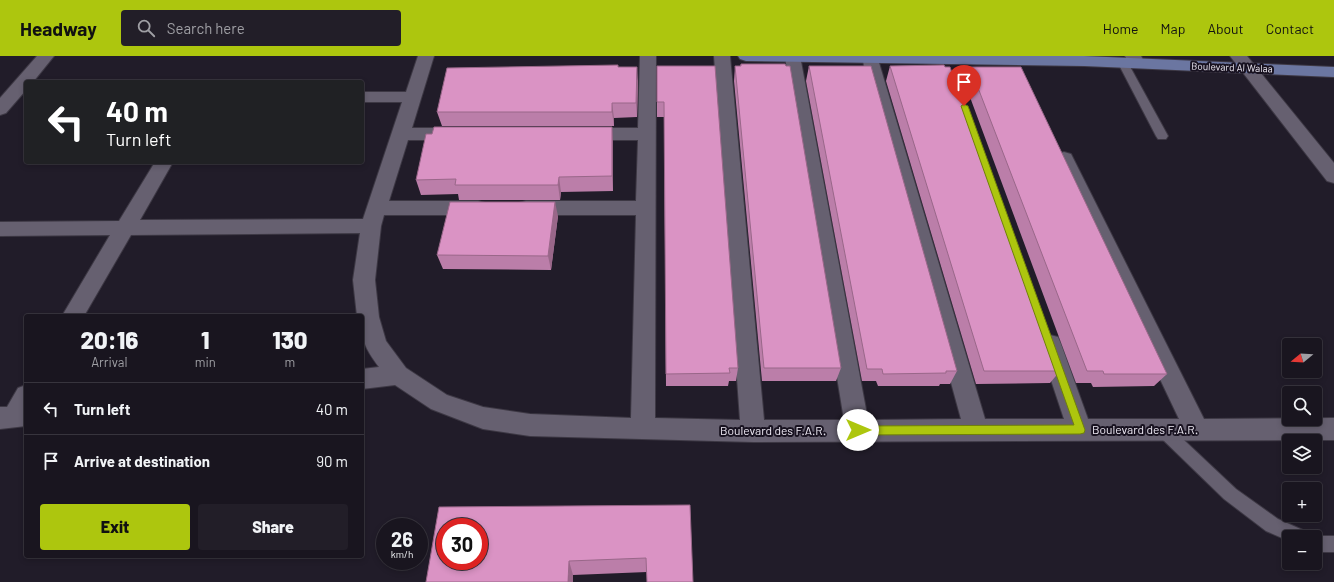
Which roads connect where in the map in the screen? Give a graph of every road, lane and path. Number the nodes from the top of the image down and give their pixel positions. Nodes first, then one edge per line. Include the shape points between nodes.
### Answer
1 (46, 56) edge
2 (426, 56) edge
3 (648, 56) edge
4 (722, 56) edge
5 (746, 56) edge
6 (793, 57) edge
7 (870, 58) junction
8 (1131, 61) edge
9 (1243, 62) edge
10 (1334, 72) edge
11 (29, 80) edge
12 (19, 95) edge
13 (364, 97) edge
14 (413, 97) junction
15 (0, 109) edge
16 (401, 134) junction
17 (480, 134) edge
18 (568, 134) edge
19 (647, 134) junction
20 (1162, 136) dead end
21 (1056, 140) edge
22 (163, 164) edge
23 (1334, 176) edge
24 (646, 208) junction
25 (374, 217) junction
26 (125, 228) junction
27 (0, 229) edge
28 (74, 314) edge
29 (1043, 325) edge
30 (398, 375) junction
31 (364, 379) edge
32 (24, 398) edge
33 (13, 416) edge
34 (643, 429) junction
35 (1334, 429) edge
36 (858, 430) junction
37 (976, 430) junction
38 (1080, 430) junction
39 (1163, 430) junction
40 (1197, 430) junction
41 (753, 431) junction
42 (1284, 530) edge
43 (1322, 544) edge
44 (1334, 544) edge

1 - 11 street
2 - 14 street
3 - 19 street
4 - 41 street
5 - 6 main road, Boulevard Al Walaa
6 - 7 main road, Boulevard Al Walaa
6 - 36 street
7 - 8 main road, Boulevard Al Walaa via 951,68 1021,69
7 - 37 street
8 - 9 main road, Boulevard Al Walaa
8 - 20 lane
9 - 10 main road, Boulevard Al Walaa
9 - 23 street
12 - 15 street
13 - 14 street
14 - 16 street
16 - 17 street
16 - 25 street
18 - 19 street
19 - 24 street
21 - 40 street
22 - 26 street
24 - 25 street via 504,208
24 - 34 street
25 - 26 street
25 - 30 street via 364,280 368,317 376,345
26 - 27 street
26 - 28 street
29 - 38 street
30 - 31 street
30 - 34 street, Boulevard des F.A.R. via 439,402 483,418 530,425
32 - 33 street
34 - 41 street, Boulevard des F.A.R.
35 - 40 street, Boulevard des F.A.R.
36 - 37 street, Boulevard des F.A.R.
36 - 41 street, Boulevard des F.A.R.
37 - 38 street, Boulevard des F.A.R.
38 - 39 street, Boulevard des F.A.R.
39 - 40 street, Boulevard des F.A.R.
39 - 42 lane via 1230,494 1272,525
43 - 44 lane

